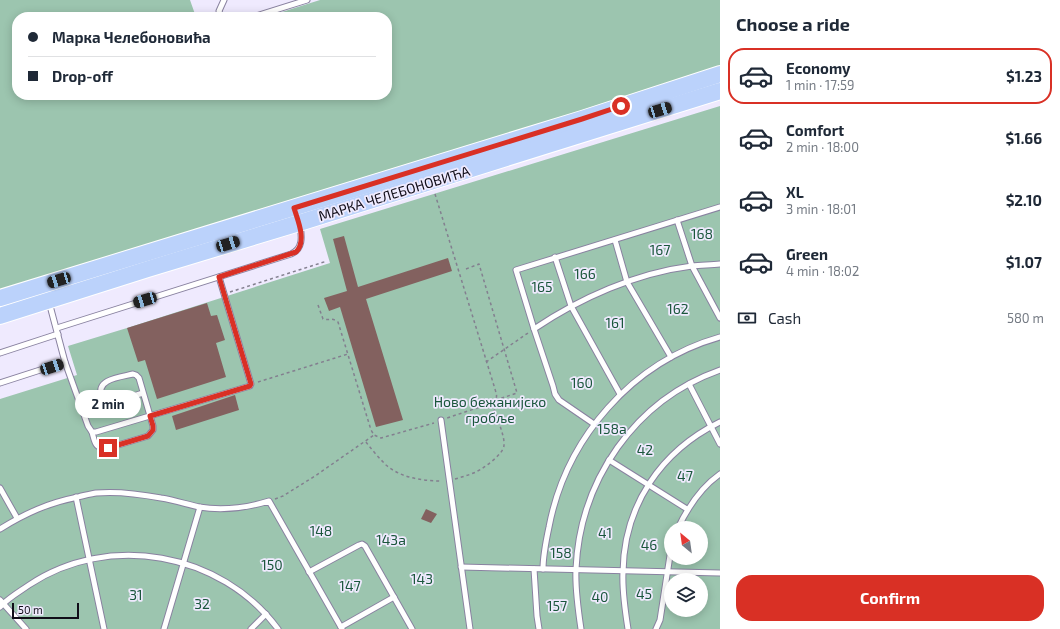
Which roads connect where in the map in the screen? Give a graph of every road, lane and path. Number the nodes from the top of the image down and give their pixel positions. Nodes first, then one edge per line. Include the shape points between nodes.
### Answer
1 (224, 0) edge
2 (307, 0) edge
3 (219, 12) edge
4 (269, 12) edge
5 (720, 74) edge
6 (720, 91) edge
7 (584, 126) junction
8 (434, 191) dead end
9 (720, 207) edge
10 (297, 215) junction
11 (677, 220) junction
12 (615, 240) junction
13 (555, 257) junction
14 (327, 261) dead end
15 (720, 264) edge
16 (692, 266) junction
17 (466, 269) dead end
18 (219, 277) junction
19 (628, 282) junction
20 (47, 292) junction
21 (224, 294) junction
22 (0, 298) edge
23 (318, 305) dead end
24 (571, 306) junction
25 (0, 316) edge
26 (720, 318) edge
27 (57, 328) junction
28 (534, 329) junction
29 (58, 334) junction
30 (720, 337) edge
31 (504, 350) junction
32 (0, 353) edge
33 (348, 354) junction
34 (671, 357) junction
35 (66, 362) junction
36 (486, 362) junction
37 (720, 370) edge
38 (0, 383) edge
39 (251, 384) junction
40 (689, 384) junction
41 (143, 393) junction
42 (620, 394) junction
43 (496, 400) junction
44 (150, 416) junction
45 (440, 420) junction
46 (720, 422) edge
47 (594, 424) junction
48 (710, 426) junction
49 (92, 432) junction
50 (374, 435) junction
51 (720, 444) edge
52 (609, 460) junction
53 (720, 474) edge
54 (648, 485) junction
55 (0, 488) edge
56 (76, 497) junction
57 (269, 501) junction
58 (200, 507) junction
59 (687, 509) junction
60 (17, 518) junction
61 (681, 521) edge
62 (0, 529) edge
63 (89, 559) junction
64 (183, 563) junction
65 (668, 565) edge
66 (461, 567) junction
67 (534, 569) junction
68 (543, 569) junction
69 (576, 570) junction
70 (623, 571) junction
71 (310, 572) junction
72 (667, 572) junction
73 (720, 573) edge
74 (394, 597) junction
75 (1, 604) edge
76 (266, 614) junction
77 (342, 628) edge
78 (468, 628) edge
79 (26, 629) edge
80 (104, 629) edge
81 (164, 629) edge
82 (251, 629) edge
83 (278, 629) edge
84 (412, 629) edge
85 (539, 629) edge
86 (581, 629) edge
87 (628, 629) edge
88 (656, 629) edge

1 - 3 lane
2 - 4 lane
5 - 7 main road, МАРКА ЧЕЛЕБОНОВИЋА
6 - 7 main road, МАРКА ЧЕЛЕБОНОВИЋА
7 - 10 main road, МАРКА ЧЕЛЕБОНОВИЋА
8 - 36 path
9 - 11 lane
10 - 18 lane via 301,241 296,252
10 - 20 main road, МАРКА ЧЕЛЕБОНОВИЋА via 148,269
11 - 12 lane
11 - 16 lane
12 - 13 lane
12 - 19 lane
13 - 24 lane
13 - 28 lane via 516,270
14 - 21 path
15 - 16 lane
16 - 19 lane
16 - 26 lane
17 - 31 path via 479,264
18 - 21 lane
18 - 27 lane
19 - 24 lane
19 - 34 lane
20 - 22 main road, МАРКА ЧЕЛЕБОНОВИЋА
20 - 25 main road, МАРКА ЧЕЛЕБОНОВИЋА
20 - 27 lane
21 - 39 lane
23 - 33 path via 323,319 338,322
24 - 28 lane
24 - 42 lane
27 - 29 lane
28 - 31 path
28 - 47 lane via 559,400
29 - 32 lane
29 - 35 lane
30 - 34 lane via 700,343
31 - 36 path
31 - 43 path via 517,393
33 - 39 path
33 - 50 path
34 - 42 lane
35 - 38 lane
35 - 49 lane
36 - 43 path
37 - 40 lane
39 - 44 lane via 243,389
40 - 48 lane
40 - 52 lane via 645,416 626,436
41 - 41 lane via 111,403 104,401 100,390 104,383 133,374 139,378
41 - 44 lane
42 - 47 lane
43 - 45 path via 492,404
44 - 49 lane
44 - 49 lane via 153,430 148,436 108,448 98,447
45 - 50 path via 381,438
45 - 66 lane
46 - 48 lane
47 - 68 lane via 571,462 558,492 546,542
48 - 51 lane
48 - 54 lane via 675,453
50 - 57 path via 283,496
52 - 54 lane
52 - 69 lane via 588,504 579,541
53 - 59 lane via 699,493
54 - 59 lane
54 - 70 lane via 629,528
55 - 60 lane
56 - 58 lane via 96,493 132,494
56 - 60 lane via 35,509
56 - 63 lane
57 - 58 lane via 229,509
57 - 71 lane
58 - 64 lane
59 - 61 lane
60 - 62 lane
63 - 64 lane via 141,555
63 - 75 lane via 47,574
63 - 80 lane
64 - 76 lane via 221,579
64 - 81 lane
65 - 72 lane
66 - 67 lane
66 - 78 lane
67 - 68 lane
67 - 85 lane
68 - 69 lane
69 - 70 lane
69 - 86 lane
70 - 72 lane
70 - 87 lane
71 - 74 lane via 362,544
71 - 77 lane
72 - 73 lane
72 - 88 lane via 660,620
74 - 77 lane
74 - 84 lane
75 - 79 lane
76 - 82 lane
76 - 83 lane

